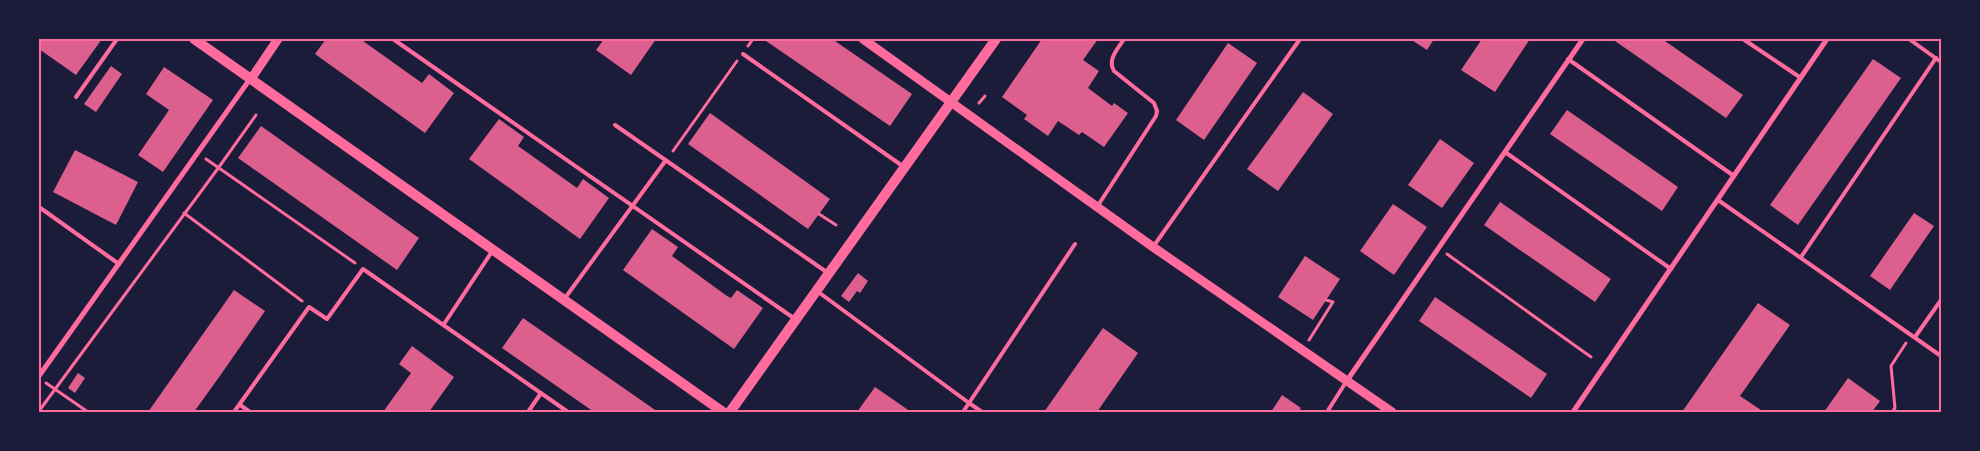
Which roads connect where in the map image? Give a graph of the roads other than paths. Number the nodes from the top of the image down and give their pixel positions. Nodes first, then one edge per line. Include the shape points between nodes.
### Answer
1 (117, 39) edge
2 (194, 39) edge
3 (278, 39) edge
4 (393, 39) edge
5 (996, 39) edge
6 (1124, 39) edge
7 (1300, 39) edge
8 (1583, 39) edge
9 (1743, 39) edge
10 (1827, 39) edge
11 (1908, 39) edge
12 (867, 40) edge
13 (400, 41) edge
14 (742, 54) road end
15 (1936, 58) junction
16 (1568, 59) junction
17 (1941, 62) edge
18 (250, 78) junction
19 (1801, 78) junction
20 (76, 97) dead end
21 (951, 103) junction
22 (614, 125) dead end
23 (1505, 152) junction
24 (666, 160) junction
25 (904, 168) junction
26 (1734, 176) junction
27 (1718, 200) junction
28 (633, 206) junction
29 (39, 207) edge
30 (1097, 207) junction
31 (1075, 244) dead end
32 (1153, 247) junction
33 (494, 250) junction
34 (1801, 257) junction
35 (120, 264) junction
36 (1670, 269) junction
37 (829, 273) junction
38 (817, 290) junction
39 (563, 299) junction
40 (1941, 300) edge
41 (796, 320) junction
42 (444, 324) junction
43 (1913, 336) junction
44 (1941, 356) edge
45 (39, 377) edge
46 (1346, 382) junction
47 (541, 393) junction
48 (969, 403) junction
49 (240, 405) junction
50 (234, 412) edge
51 (250, 412) edge
52 (528, 412) edge
53 (568, 412) edge
54 (723, 412) edge
55 (730, 412) edge
56 (962, 412) edge
57 (982, 412) edge
58 (1327, 412) edge
59 (1392, 412) edge
60 (1573, 412) edge

1 - 20 lane
2 - 18 main road
3 - 18 street
4 - 13 lane
5 - 21 main road
6 - 30 lane via 1112,58 1111,67 1154,103 1158,111
7 - 32 lane
8 - 16 street
9 - 19 lane
10 - 19 street
11 - 15 lane
12 - 21 street
13 - 28 lane
14 - 25 lane
15 - 17 lane
15 - 34 lane
16 - 23 street
16 - 26 lane
18 - 33 main road
18 - 35 street
19 - 26 street
21 - 25 main road
21 - 30 street
22 - 24 lane
23 - 36 lane
23 - 46 street
24 - 28 lane
24 - 37 lane
25 - 37 main road
26 - 27 street
27 - 34 lane
27 - 36 street
28 - 39 lane
28 - 41 lane
29 - 35 lane
30 - 32 street
31 - 48 lane
32 - 46 street
33 - 39 main road
33 - 42 lane
34 - 43 lane
35 - 45 street
36 - 60 street
37 - 38 main road
38 - 41 main road
38 - 48 lane
39 - 54 main road
40 - 43 lane
41 - 55 main road
42 - 47 lane
42 - 49 lane via 363,269 327,319 309,306
43 - 44 lane
46 - 58 lane
46 - 59 street
47 - 52 lane
47 - 53 lane
48 - 56 lane
48 - 57 lane
49 - 50 lane
49 - 51 lane

